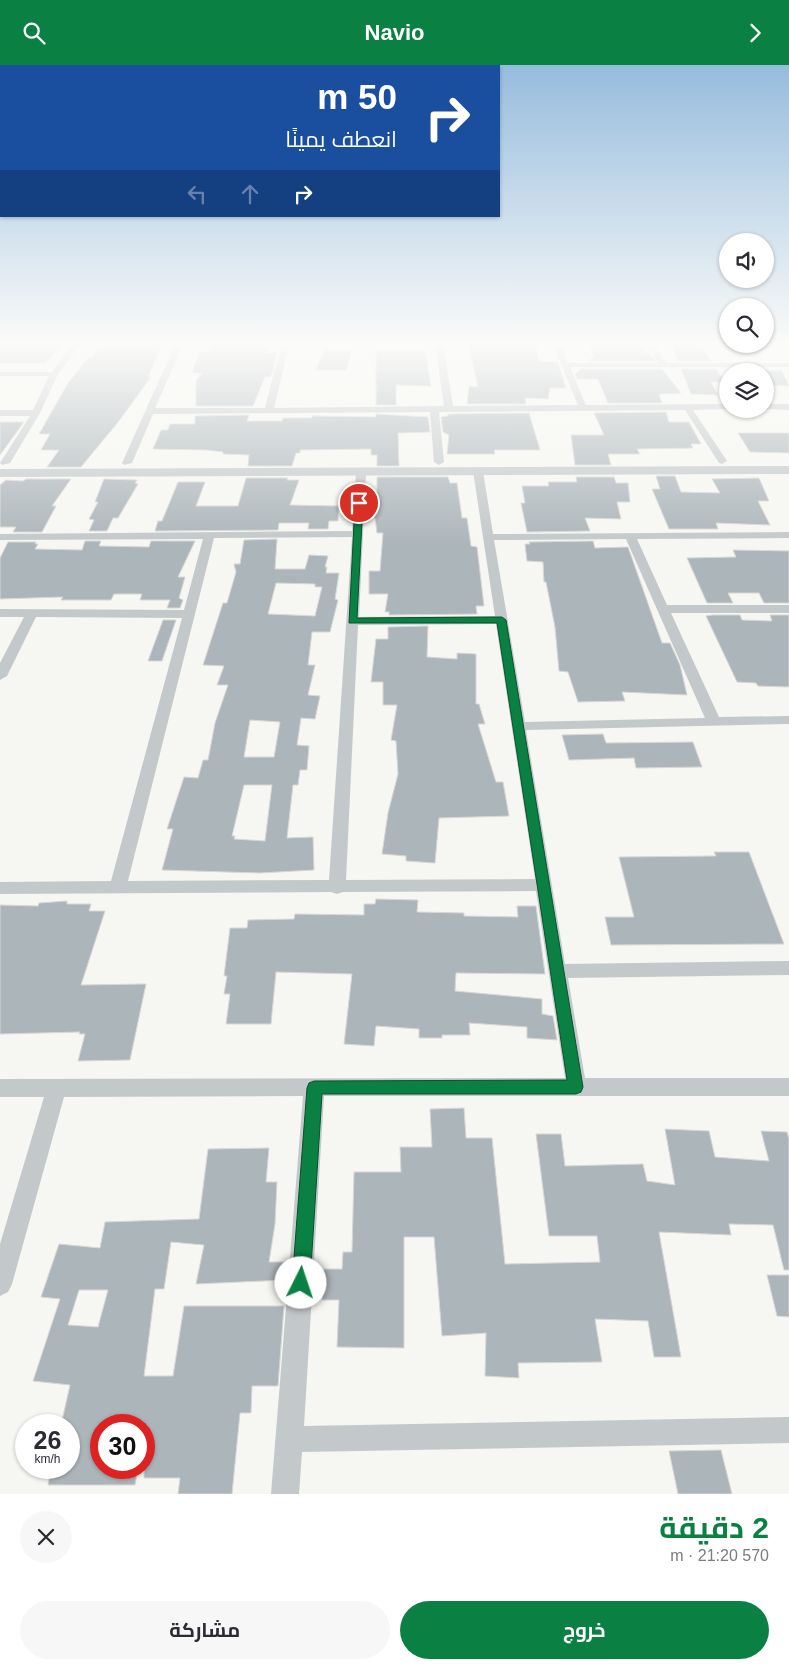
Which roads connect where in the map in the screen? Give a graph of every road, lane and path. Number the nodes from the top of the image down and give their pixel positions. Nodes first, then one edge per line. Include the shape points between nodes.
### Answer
1 (150, 411) edge
2 (434, 412) edge
3 (690, 412) edge
4 (0, 413) edge
5 (36, 413) joint
6 (722, 461) junction
7 (789, 461) edge
8 (439, 462) junction
9 (127, 463) junction
10 (2, 467) edge
11 (789, 470) edge
12 (478, 471) junction
13 (361, 472) junction
14 (210, 534) junction
15 (357, 535) junction
16 (789, 535) edge
17 (630, 536) junction
18 (0, 537) edge
19 (488, 537) junction
20 (664, 609) junction
21 (789, 609) edge
22 (0, 613) edge
23 (32, 613) junction
24 (190, 614) junction
25 (502, 620) junction
26 (352, 621) junction
27 (0, 676) edge
28 (789, 720) edge
29 (714, 722) junction
30 (518, 726) junction
31 (543, 885) junction
32 (337, 887) junction
33 (0, 888) edge
34 (118, 888) junction
35 (789, 968) edge
36 (557, 971) junction
37 (57, 1087) junction
38 (576, 1087) junction
39 (789, 1087) edge
40 (0, 1088) edge
41 (314, 1088) junction
42 (0, 1284) edge
43 (789, 1430) edge
44 (290, 1439) junction
45 (285, 1494) edge

1 - 9 street
2 - 8 street
3 - 6 street
4 - 5 street
5 - 10 street
6 - 7 street
6 - 8 street
8 - 9 street
9 - 10 street
10 - 13 street
11 - 12 street
12 - 13 street
12 - 19 street
13 - 15 street
14 - 15 street
14 - 18 street
14 - 24 street
15 - 26 street
16 - 17 street
17 - 19 street
17 - 20 street
19 - 25 street
20 - 21 street
20 - 29 street
22 - 23 street
23 - 24 street
23 - 27 street
24 - 34 street
25 - 26 street
25 - 30 street
26 - 32 street
28 - 29 street
29 - 30 street
30 - 31 street
31 - 32 street
31 - 36 street
32 - 34 street
33 - 34 street
35 - 36 street
36 - 38 street
37 - 40 street
37 - 41 street
37 - 42 street
38 - 39 street
38 - 41 street
41 - 44 street
43 - 44 street
44 - 45 street

